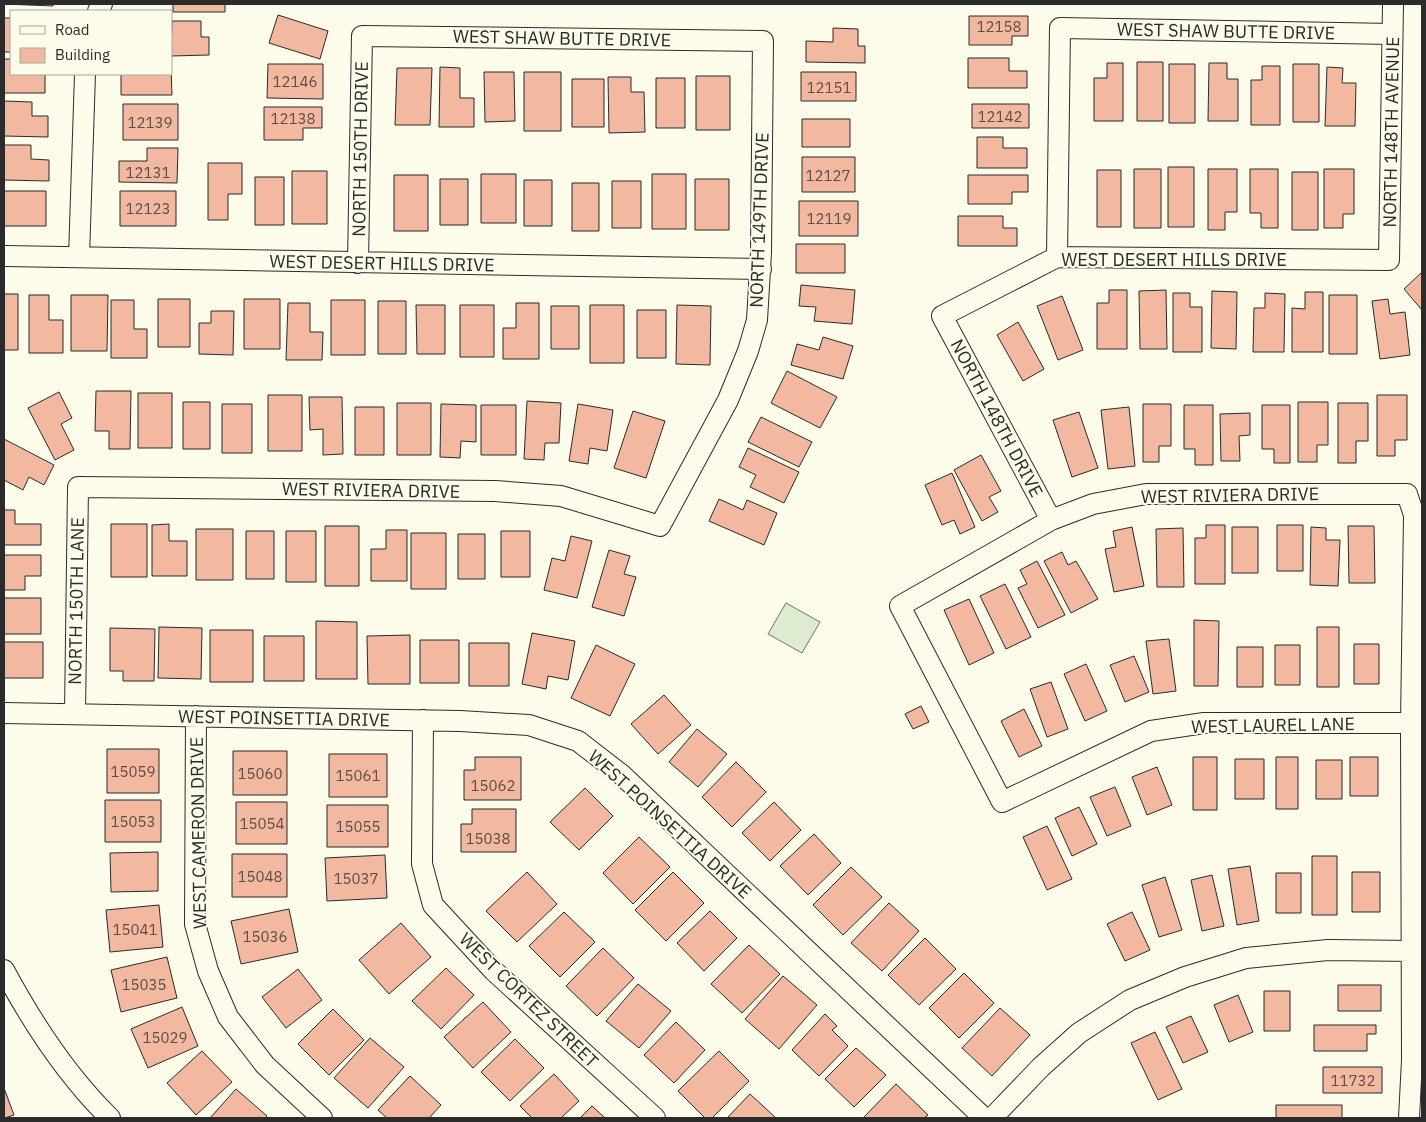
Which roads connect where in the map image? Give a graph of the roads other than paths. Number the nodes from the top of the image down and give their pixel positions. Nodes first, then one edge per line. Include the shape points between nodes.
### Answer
1 (1393, 4) edge
2 (1392, 34) junction
3 (362, 36) joint
4 (763, 42) joint
5 (85, 75) edge
6 (4, 256) edge
7 (79, 257) junction
8 (1057, 257) junction
9 (1388, 260) joint
10 (358, 263) junction
11 (761, 268) junction
12 (942, 316) joint
13 (78, 487) joint
14 (1051, 520) junction
15 (660, 526) joint
16 (4, 713) edge
17 (75, 714) junction
18 (196, 716) junction
19 (423, 720) junction
20 (1411, 723) junction
21 (1002, 802) joint
22 (1413, 951) junction
23 (4, 970) edge
24 (110, 1118) edge
25 (322, 1118) edge
26 (654, 1118) edge
27 (984, 1118) edge
28 (992, 1118) edge
29 (1409, 1118) edge

1 - 2 street, NORTH 148TH AVENUE
2 - 8 street, WEST SHAW BUTTE DRIVE via 1060,28
2 - 9 street, NORTH 148TH AVENUE
3 - 4 street, WEST SHAW BUTTE DRIVE
3 - 10 street, NORTH 150TH DRIVE
4 - 11 street, NORTH 149TH DRIVE
5 - 7 street
6 - 7 street, WEST DESERT HILLS DRIVE
7 - 10 street, WEST DESERT HILLS DRIVE
8 - 9 street, WEST DESERT HILLS DRIVE
8 - 12 street, WEST DESERT HILLS DRIVE
10 - 11 street, WEST DESERT HILLS DRIVE
11 - 15 street, NORTH 149TH DRIVE via 757,320 748,351 728,400
12 - 14 street, NORTH 148TH DRIVE
13 - 15 street, WEST RIVIERA DRIVE via 495,491 561,496
13 - 17 street, NORTH 150TH LANE
14 - 20 street, WEST RIVIERA DRIVE via 1093,504 1146,494 1407,494 1414,515
14 - 21 street, WEST RIVIERA DRIVE via 900,606
16 - 17 street, WEST POINSETTIA DRIVE
17 - 18 street, WEST POINSETTIA DRIVE
18 - 19 street, WEST POINSETTIA DRIVE
18 - 25 street, WEST CAMERON DRIVE via 195,924 208,971 228,1017 265,1065
19 - 26 street, WEST CORTEZ STREET via 422,864 433,905 494,971
19 - 27 street, WEST POINSETTIA DRIVE via 529,725 578,741 622,775
20 - 21 street, WEST LAUREL LANE via 1204,723 1151,731
20 - 22 street
22 - 28 street via 1328,950 1246,958 1185,977 1130,1000 1079,1033
22 - 29 street
23 - 24 street via 39,1032 90,1099

